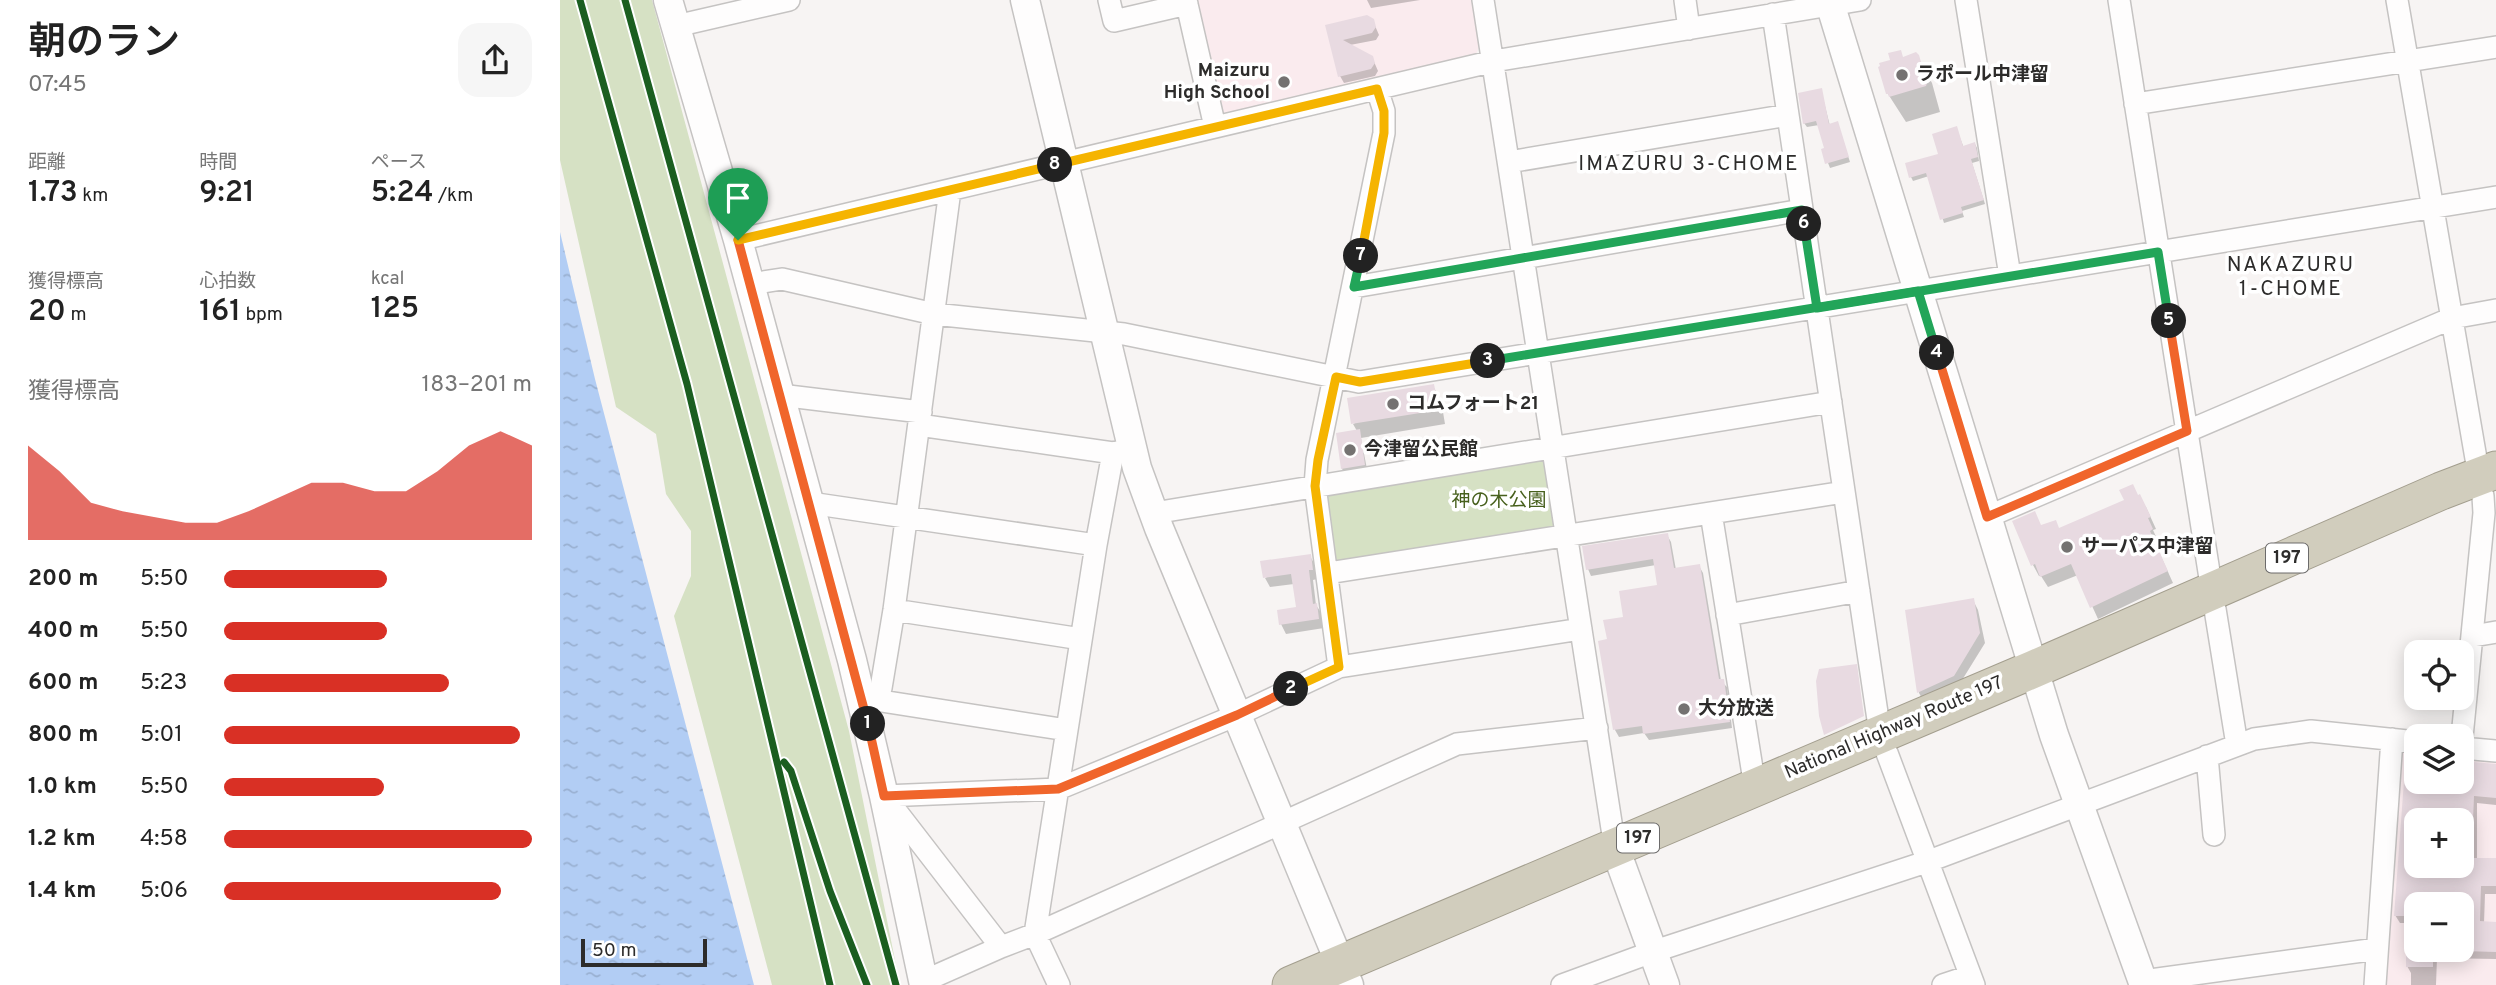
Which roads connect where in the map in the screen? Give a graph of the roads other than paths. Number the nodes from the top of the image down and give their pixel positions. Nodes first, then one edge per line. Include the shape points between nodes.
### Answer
1 (789, 0) edge
2 (1025, 0) edge
3 (1108, 0) edge
4 (1483, 0) edge
5 (1685, 0) edge
6 (1860, 0) edge
7 (1966, 0) edge
8 (2119, 0) edge
9 (2397, 0) edge
10 (1186, 2) edge
11 (1830, 2) edge
12 (672, 13) edge
13 (1773, 14) junction
14 (1689, 29) junction
15 (2496, 47) edge
16 (1494, 61) junction
17 (2408, 61) junction
18 (1377, 89) junction
19 (2135, 104) junction
20 (1788, 115) junction
21 (1215, 127) junction
22 (1509, 162) junction
23 (1064, 163) junction
24 (950, 190) junction
25 (2496, 197) edge
26 (2433, 207) junction
27 (1802, 210) junction
28 (738, 240) junction
29 (2158, 252) junction
30 (1524, 258) junction
31 (2010, 276) junction
32 (750, 284) junction
33 (1354, 287) junction
34 (1918, 291) junction
35 (1817, 308) junction
36 (2496, 310) edge
37 (934, 314) junction
38 (2452, 318) junction
39 (1103, 332) junction
40 (1539, 353) junction
41 (1336, 377) junction
42 (780, 395) junction
43 (1831, 401) junction
44 (920, 419) junction
45 (2187, 431) junction
46 (1553, 447) junction
47 (1123, 451) junction
48 (2488, 483) edge
49 (1315, 486) junction
50 (1844, 492) junction
51 (810, 503) junction
52 (1154, 513) junction
53 (1711, 513) junction
54 (907, 517) junction
55 (1987, 517) junction
56 (1567, 536) junction
57 (1096, 545) junction
58 (1328, 573) junction
59 (1859, 591) junction
60 (2213, 600) junction
61 (894, 610) junction
62 (1727, 615) junction
63 (1581, 629) junction
64 (2496, 632) edge
65 (2473, 636) junction
66 (1081, 639) junction
67 (1339, 667) junction
68 (2037, 679) junction
69 (870, 705) junction
70 (1237, 715) junction
71 (2463, 724) edge
72 (1597, 727) junction
73 (1067, 730) junction
74 (2392, 739) junction
75 (2404, 741) edge
76 (1884, 743) junction
77 (2237, 745) junction
78 (2474, 749) edge
79 (2496, 751) edge
80 (2207, 756) junction
81 (1755, 787) junction
82 (1058, 789) junction
83 (884, 796) junction
84 (2079, 803) junction
85 (1281, 821) junction
86 (2214, 835) dead end
87 (1618, 858) junction
88 (1929, 861) junction
89 (1035, 934) junction
90 (1001, 947) junction
91 (2377, 948) junction
92 (1652, 952) junction
93 (1346, 980) edge
94 (1972, 980) edge
95 (924, 983) edge
96 (2143, 983) edge
97 (1059, 985) edge
98 (1291, 985) edge
99 (1562, 985) edge
100 (1665, 985) edge
101 (1943, 985) edge
102 (2375, 985) edge

1 - 12 street
2 - 23 street
3 - 10 street via 1114,21
4 - 16 street
5 - 14 street
6 - 11 street
7 - 31 street
8 - 19 street
9 - 17 street
10 - 21 street
11 - 13 street
11 - 34 street
12 - 28 street
13 - 14 street
13 - 20 street
14 - 16 street
15 - 17 street
16 - 18 street
16 - 22 street
17 - 19 street
17 - 26 street
18 - 21 street
18 - 33 street via 1384,133
19 - 29 street
20 - 22 street
20 - 27 street
21 - 23 street
22 - 30 street
23 - 24 street
23 - 39 street
24 - 28 street
24 - 37 street
25 - 26 street
26 - 29 street
26 - 38 street
27 - 30 street
27 - 35 street
28 - 32 street
29 - 31 street
29 - 45 street
30 - 33 street
30 - 40 street
31 - 34 street
32 - 37 street via 782,279
32 - 42 street
33 - 41 street
34 - 35 street
34 - 55 street
35 - 40 street
35 - 43 street
36 - 38 street
37 - 39 street
37 - 44 street
38 - 45 street
38 - 48 street
39 - 41 street
39 - 47 street
40 - 41 street via 1360,382
40 - 46 street
41 - 49 street
42 - 44 street
42 - 51 street
43 - 46 street
43 - 50 street
44 - 47 street
44 - 54 street
45 - 55 street
45 - 60 street
46 - 49 street
46 - 56 street
47 - 52 street
47 - 57 street
48 - 60 highway, National Highway Route 197 / 197
48 - 65 street
49 - 52 street
49 - 58 street
50 - 53 street
50 - 59 street
51 - 54 street
51 - 69 street
52 - 70 street
53 - 56 street
53 - 62 street
54 - 57 street
54 - 61 street
55 - 68 street
56 - 58 street
56 - 63 street
57 - 66 street
58 - 67 street
59 - 62 street
59 - 76 street
60 - 68 highway, National Highway Route 197 / 197
60 - 77 street
61 - 66 street
61 - 69 street via 881,688
62 - 81 street
63 - 67 street
63 - 72 street
64 - 65 street
65 - 71 street
66 - 73 street
67 - 70 street
68 - 76 highway, National Highway Route 197 / 197
68 - 84 street
69 - 73 street
69 - 83 street
70 - 82 street
70 - 85 street
72 - 85 street via 1457,744
72 - 87 street
73 - 82 street
74 - 75 street
74 - 77 street via 2301,732
74 - 91 street
76 - 81 highway, National Highway Route 197 / 197
76 - 87 highway, National Highway Route 197 / 197 via 1787,794
76 - 88 street
77 - 80 street
78 - 79 street
80 - 84 street
80 - 86 street
81 - 87 highway, National Highway Route 197 / 197
82 - 83 street
82 - 89 street
83 - 90 street
83 - 95 street
84 - 88 street
84 - 96 street
85 - 89 street
85 - 93 street
87 - 92 street
87 - 93 highway, National Highway Route 197 / 197
88 - 92 street
88 - 94 street
89 - 90 street
89 - 97 street
90 - 95 street
91 - 96 street
91 - 102 street
92 - 99 street
92 - 100 street
93 - 98 highway, National Highway Route 197 / 197
94 - 101 street

